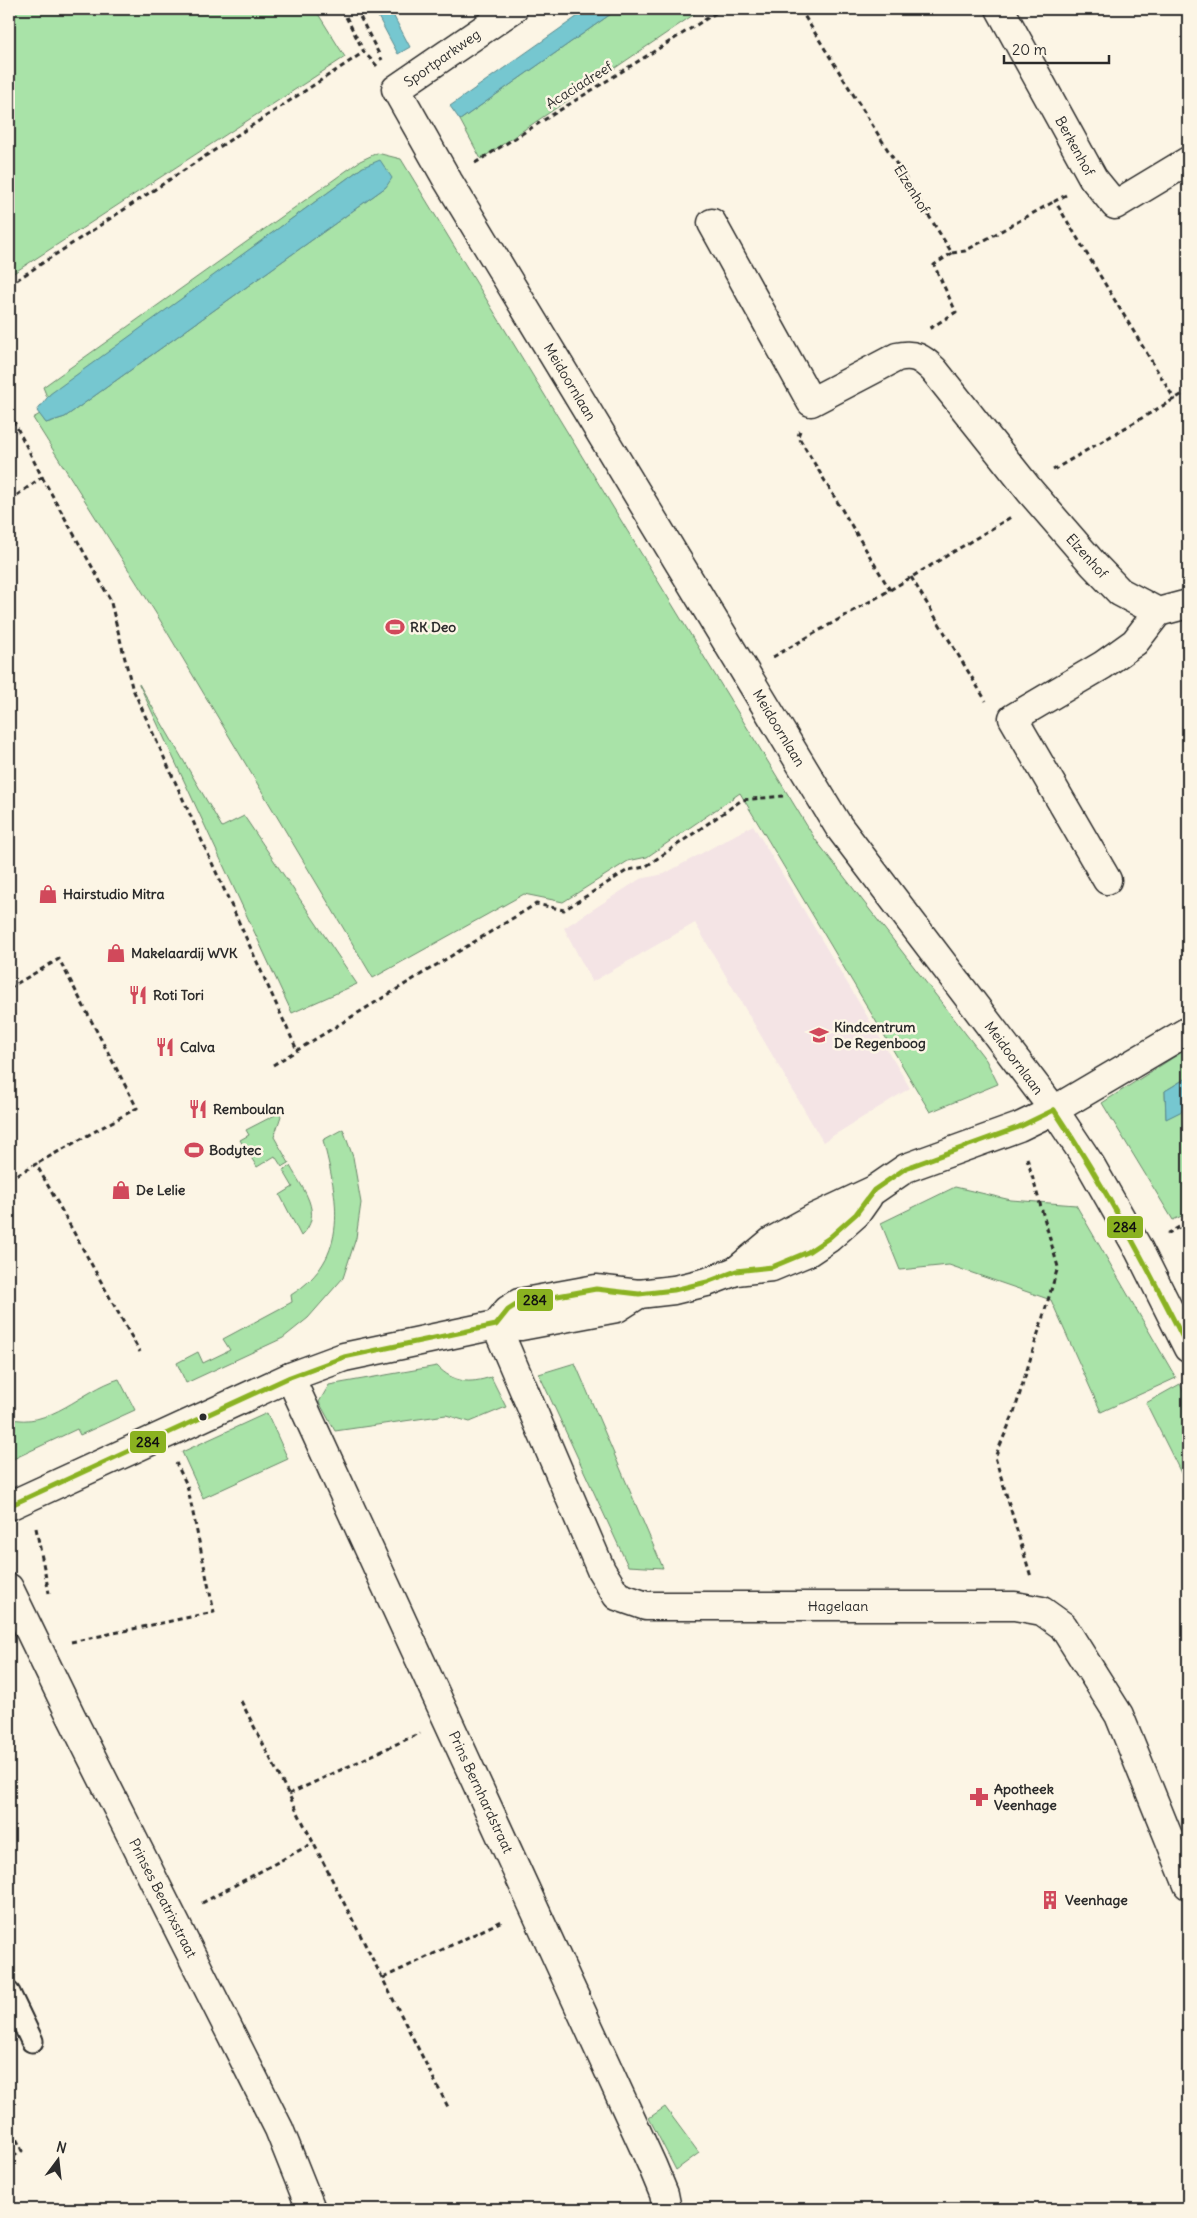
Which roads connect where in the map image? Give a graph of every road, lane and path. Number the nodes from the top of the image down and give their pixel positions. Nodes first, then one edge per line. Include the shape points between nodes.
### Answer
1 (342, 9) edge
2 (356, 9) edge
3 (513, 9) edge
4 (722, 9) edge
5 (800, 9) edge
6 (1000, 9) edge
7 (364, 52) junction
8 (396, 89) junction
9 (1188, 161) edge
10 (1093, 178) junction
11 (448, 181) junction
12 (1055, 201) junction
13 (712, 223) dead end
14 (952, 252) junction
15 (9, 285) edge
16 (908, 355) junction
17 (1188, 391) edge
18 (1175, 400) junction
19 (811, 402) junction
20 (9, 412) edge
21 (42, 477) junction
22 (1030, 491) junction
23 (9, 501) edge
24 (911, 577) junction
25 (890, 590) junction
26 (1188, 604) edge
27 (1158, 612) junction
28 (746, 672) junction
29 (1013, 718) junction
30 (814, 786) junction
31 (1107, 880) dead end
32 (9, 988) edge
33 (1188, 1031) edge
34 (297, 1050) junction
35 (273, 1065) dead end
36 (1054, 1110) junction
37 (1019, 1127) junction
38 (36, 1164) junction
39 (9, 1179) edge
40 (496, 1325) junction
41 (1188, 1348) edge
42 (140, 1352) dead end
43 (290, 1377) junction
44 (163, 1435) junction
45 (9, 1506) edge
46 (9, 1588) edge
47 (1042, 1611) junction
48 (70, 1642) dead end
49 (241, 1701) dead end
50 (448, 1720) junction
51 (289, 1794) junction
52 (313, 1842) junction
53 (1188, 1885) edge
54 (533, 1906) junction
55 (173, 1918) junction
56 (383, 1978) junction
57 (9, 1993) edge
58 (32, 2041) dead end
59 (448, 2107) dead end
60 (9, 2123) edge
61 (9, 2159) edge
62 (311, 2209) edge
63 (667, 2209) edge

1 - 7 path
2 - 8 path
3 - 8 street, Sportparkweg
4 - 11 path, Acaciadreef
5 - 14 path, Elzenhof
6 - 10 street, Berkenhof
7 - 8 path
7 - 15 path
8 - 11 street, Meidoornlaan
9 - 10 street, Berkenhof via 1115,205
10 - 12 path
11 - 28 street, Meidoornlaan
12 - 14 path via 965,251
12 - 18 path
13 - 19 street
14 - 16 path via 934,265 956,312 930,328
16 - 19 street via 897,357
16 - 22 street, Elzenhof via 921,358 934,370
17 - 18 path
18 - 22 path via 1051,472
19 - 25 path via 798,436
20 - 21 path
21 - 23 path
21 - 34 path via 110,599 132,686
22 - 24 path via 1016,514
22 - 27 street, Elzenhof via 1120,592
24 - 25 path
24 - 29 path via 997,719
25 - 28 path
26 - 27 street
27 - 29 street via 1135,642 1103,666
28 - 30 street, Meidoornlaan
29 - 31 street
30 - 34 path via 796,795 742,800 645,867 628,870 564,910 536,904
30 - 36 street, Meidoornlaan via 839,827
32 - 38 path via 59,959 137,1108
33 - 36 street
34 - 35 path
36 - 37 street
36 - 41 street, Meidoornlaan via 1090,1164
37 - 40 street via 906,1168 874,1190 856,1214 829,1238 808,1252 772,1267 736,1271 674,1290 639,1294 617,1308 521,1326
37 - 47 path via 1058,1267 1014,1413 995,1457
38 - 39 path
38 - 42 path
40 - 43 street via 344,1357
40 - 47 street, Hagelaan via 602,1570 617,1596 646,1606 1015,1606
43 - 44 street
43 - 50 street, Prins Bernhardstraat
44 - 45 street
44 - 48 path via 187,1485 214,1612
46 - 55 street, Prinses Beatrixstraat
47 - 53 street, Hagelaan via 1064,1626 1119,1715
49 - 51 path
50 - 51 path
50 - 54 street, Prins Bernhardstraat
51 - 52 path
52 - 55 path
52 - 56 path
54 - 56 path
54 - 63 street, Prins Bernhardstraat via 652,2165
55 - 62 street, Prinses Beatrixstraat via 280,2129
56 - 59 path
57 - 58 lane
60 - 61 path via 22,2151

